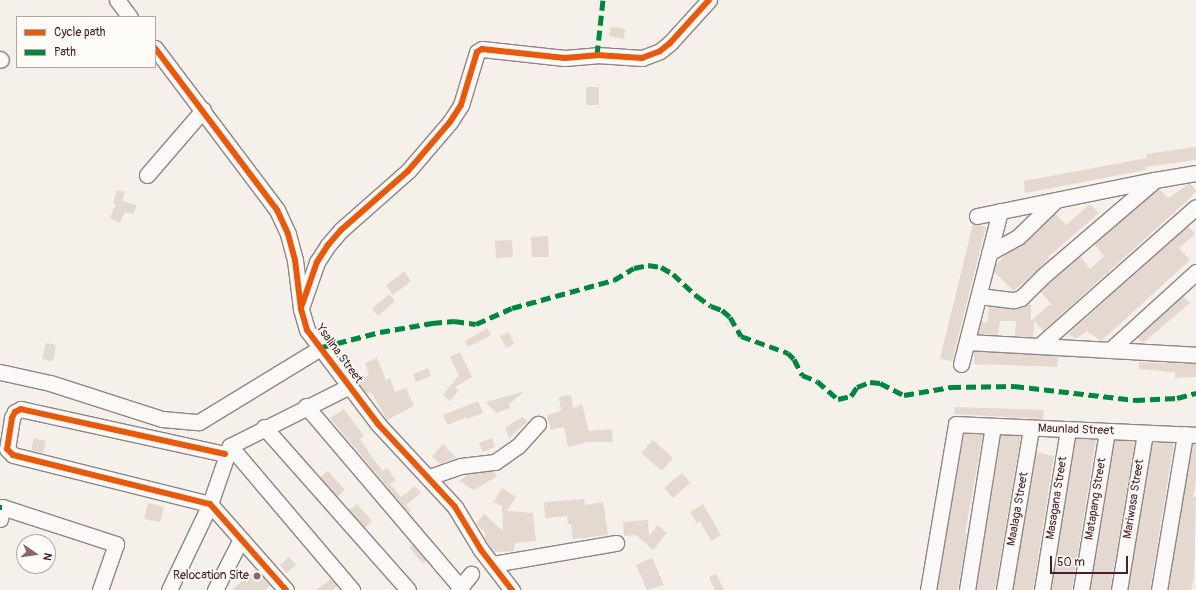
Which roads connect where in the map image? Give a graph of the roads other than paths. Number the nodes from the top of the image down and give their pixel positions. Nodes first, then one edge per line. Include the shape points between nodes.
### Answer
1 (117, 0) edge
2 (709, 0) edge
3 (129, 16) edge
4 (156, 49) edge
5 (203, 110) junction
6 (1196, 173) edge
7 (147, 175) dead end
8 (1155, 180) junction
9 (1056, 200) junction
10 (1196, 207) edge
11 (1000, 211) junction
12 (977, 216) dead end
13 (989, 253) junction
14 (1196, 272) edge
15 (979, 296) junction
16 (301, 309) junction
17 (967, 342) junction
18 (1040, 345) junction
19 (322, 347) junction
20 (1110, 350) junction
21 (1196, 355) edge
22 (961, 364) dead end
23 (0, 372) edge
24 (348, 386) junction
25 (306, 406) junction
26 (538, 424) dead end
27 (994, 426) junction
28 (264, 427) junction
29 (1031, 428) junction
30 (1068, 429) junction
31 (1107, 431) junction
32 (1145, 433) junction
33 (1191, 435) edge
34 (228, 450) junction
35 (429, 477) junction
36 (210, 504) junction
37 (0, 519) edge
38 (240, 539) junction
39 (616, 544) dead end
40 (494, 564) junction
41 (471, 574) dead end
42 (460, 589) edge
43 (100, 590) edge
44 (169, 590) edge
45 (215, 590) edge
46 (286, 590) edge
47 (352, 590) edge
48 (408, 590) edge
49 (512, 590) edge
50 (928, 590) edge
51 (967, 590) edge
52 (1004, 590) edge
53 (1042, 590) edge
54 (1081, 590) edge
55 (1119, 590) edge
56 (1159, 590) edge

1 - 3 street
2 - 16 street via 670,43 660,51 642,58 597,55 565,58 482,49 477,52 461,105 450,122 408,171 341,230 328,245 317,262
4 - 5 street, Ysalina Street
5 - 7 street
5 - 16 street, Ysalina Street via 277,210 288,234 295,260
6 - 8 street
8 - 9 street
8 - 15 street via 1021,298 1014,300
9 - 11 street
9 - 13 street via 1018,237
10 - 18 street
11 - 12 street
11 - 13 street
13 - 15 street
14 - 20 street
15 - 17 street
16 - 19 street, Ysalina Street via 307,330
17 - 18 street
17 - 22 street
18 - 20 street
19 - 23 street via 199,422 162,419 50,383
19 - 24 street, Ysalina Street
20 - 21 street
24 - 25 street
24 - 35 street, Ysalina Street via 378,424
25 - 28 street
25 - 42 street
26 - 35 street via 512,450 495,462 461,466
27 - 29 street, Maunlad Street
27 - 50 street, Maunlad Street via 956,424
27 - 51 street
28 - 34 street
28 - 48 street
29 - 30 street, Maunlad Street
29 - 52 street, Maalaga Street
30 - 31 street, Maunlad Street
30 - 53 street, Masagana Street
31 - 32 street, Maunlad Street
31 - 54 street, Matapang Street
32 - 33 street, Maunlad Street
32 - 55 street, Mariwasa Street
33 - 56 street
34 - 36 street
34 - 36 street via 31,410 21,409 15,412 12,418 7,449 13,455
34 - 47 street
35 - 40 street, Ysalina Street via 455,507 481,550
36 - 38 street
36 - 44 street
37 - 43 street via 2,507 116,544
38 - 45 street
38 - 46 street
39 - 40 street
40 - 49 street, Ysalina Street
41 - 42 street

